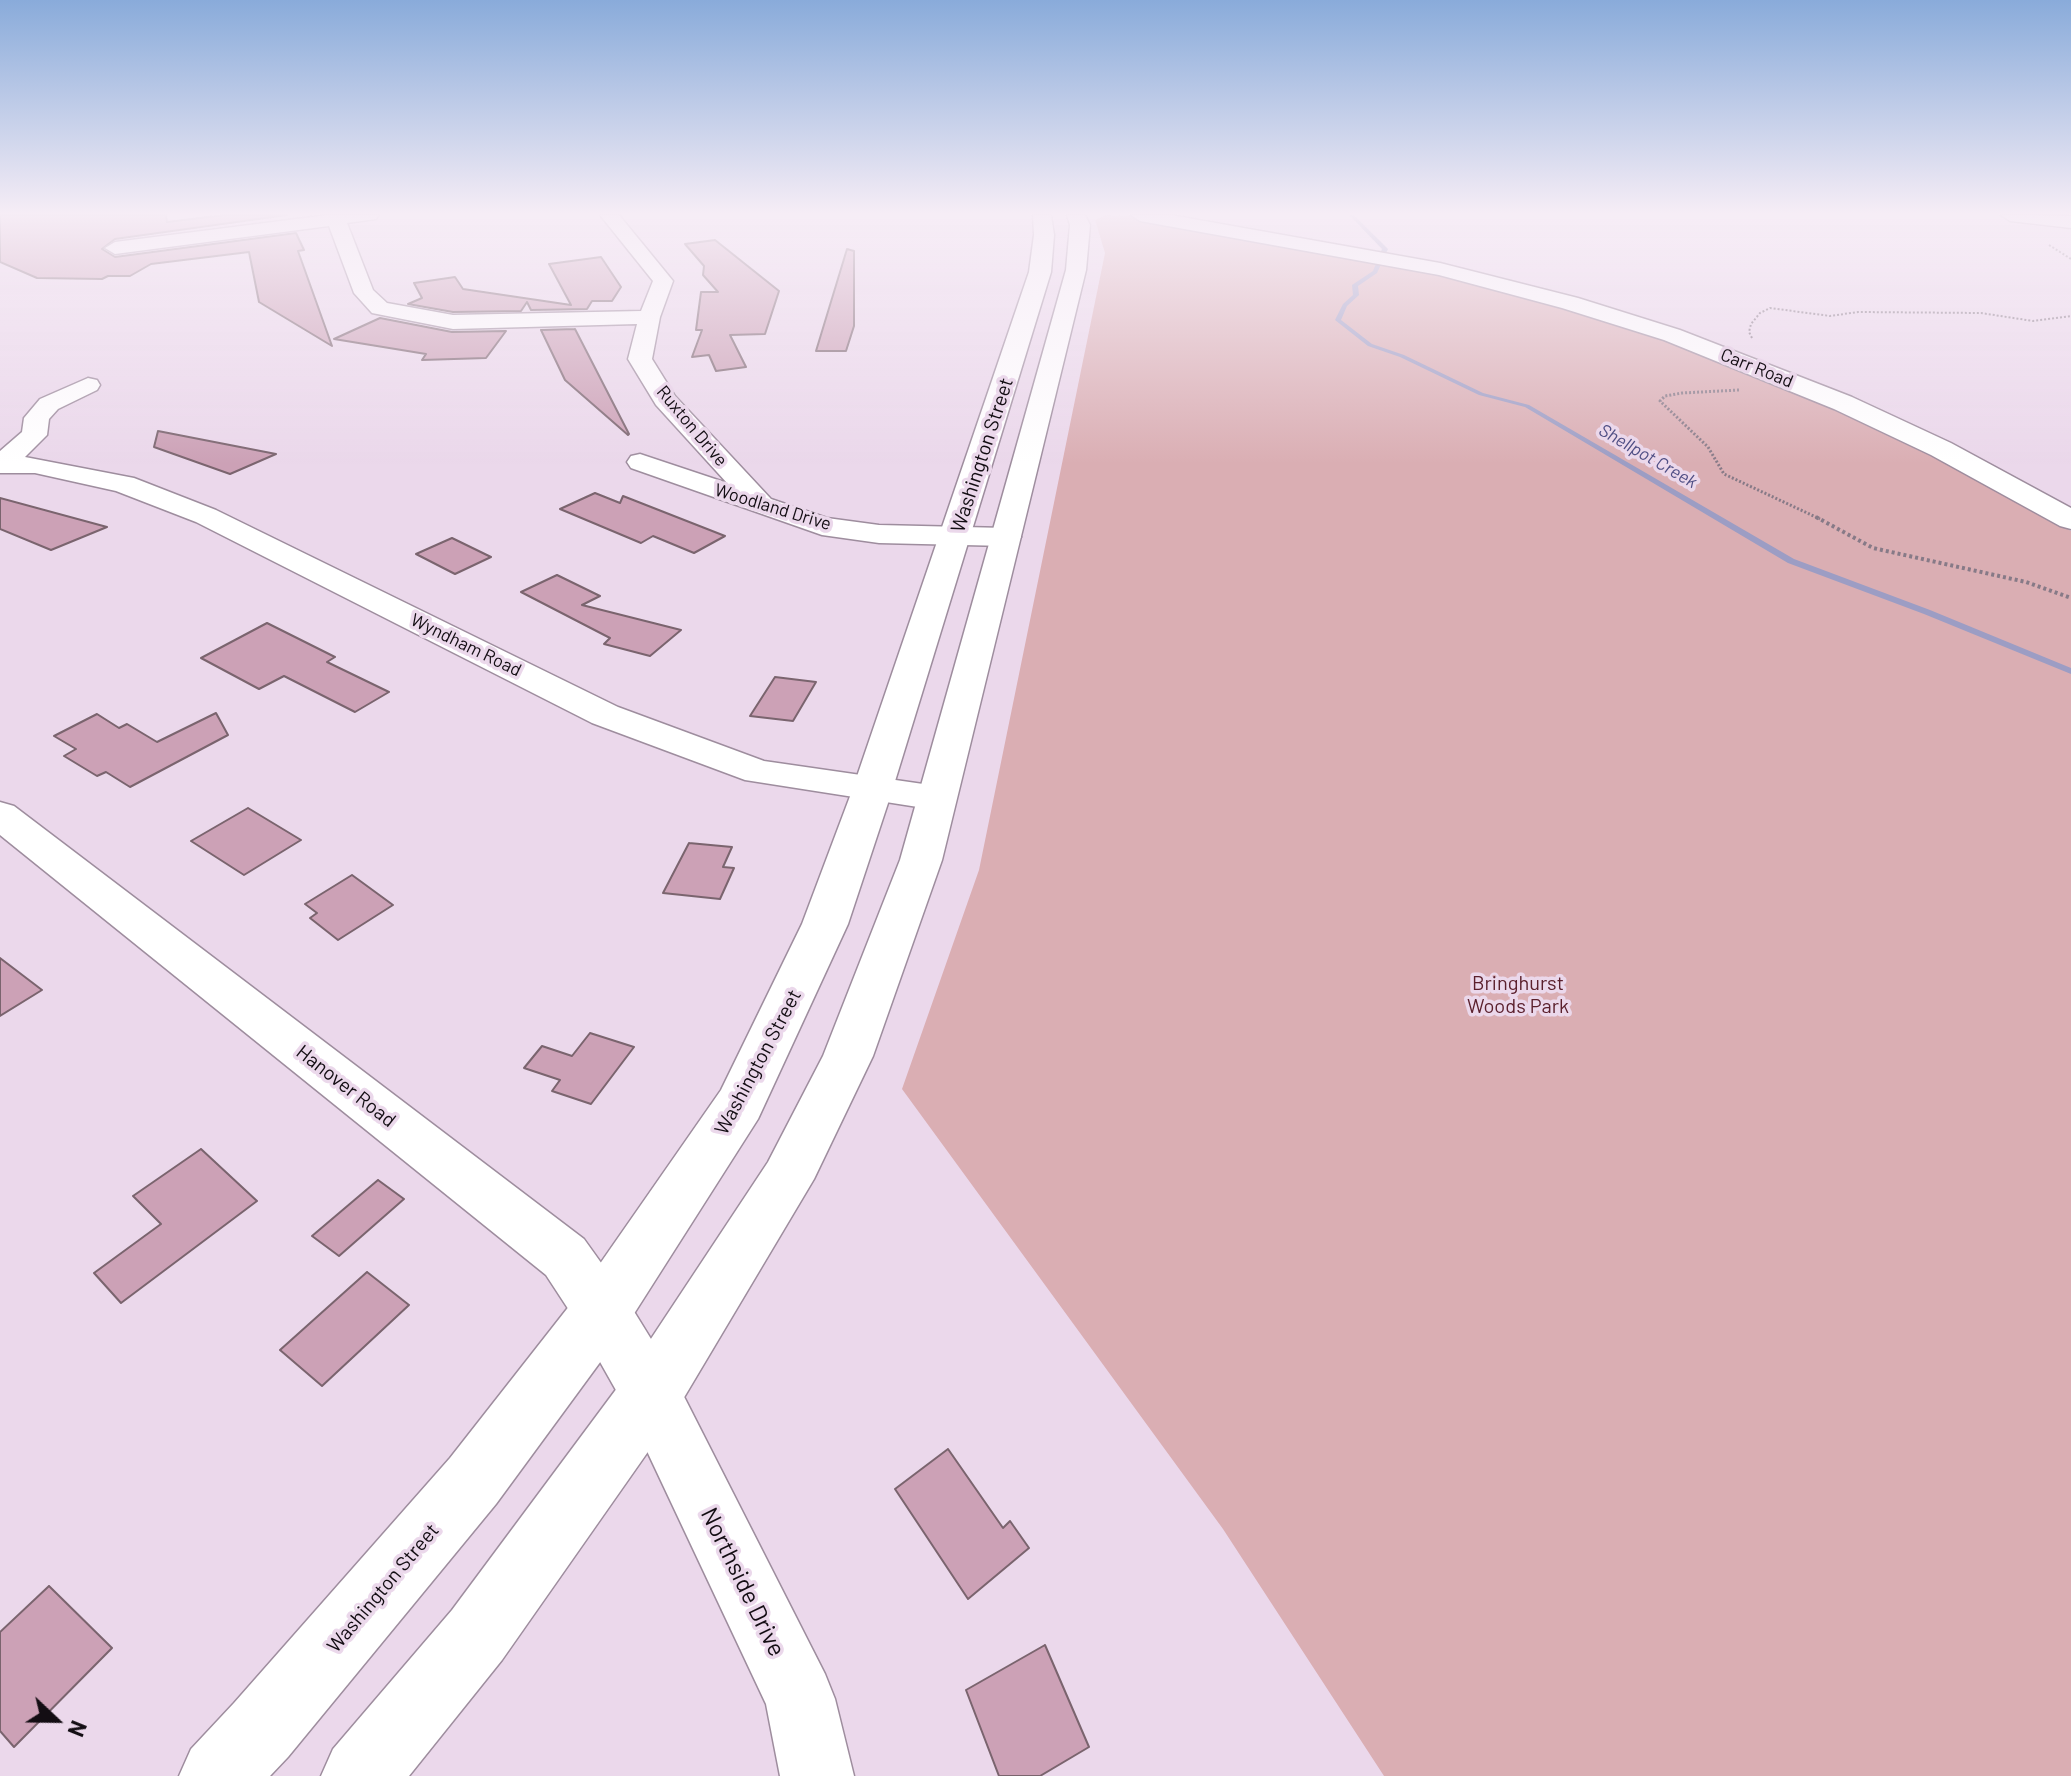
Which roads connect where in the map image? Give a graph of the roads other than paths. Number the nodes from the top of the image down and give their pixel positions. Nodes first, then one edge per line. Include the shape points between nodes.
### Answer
1 (369, 298) edge
2 (656, 298) edge
3 (1032, 298) edge
4 (1069, 298) edge
5 (1552, 298) edge
6 (649, 317) junction
7 (88, 385) dead end
8 (640, 462) dead end
9 (2, 464) edge
10 (764, 508) junction
11 (2071, 520) edge
12 (1006, 537) junction
13 (955, 538) junction
14 (872, 791) junction
15 (937, 798) junction
16 (0, 815) edge
17 (602, 1311) junction
18 (651, 1394) junction
19 (218, 1776) edge
20 (360, 1776) edge
21 (817, 1776) edge

1 - 6 street via 380,308 453,322
2 - 6 street, Ruxton Drive
3 - 13 main road, Washington Street
4 - 12 main road, Washington Street
5 - 11 main road, Carr Road via 1672,335 1843,403
6 - 10 street, Ruxton Drive via 640,359 665,400
7 - 9 street via 49,404 37,418 34,435
8 - 10 street, Woodland Drive
9 - 14 street, Wyndham Road via 35,465 124,484 206,516 605,715 758,772
10 - 13 street, Woodland Drive via 822,526
12 - 13 street, Woodland Drive
12 - 15 main road, Washington Street
13 - 14 main road, Washington Street
14 - 15 street, Wyndham Road
14 - 17 main road, Washington Street via 819,939 740,1104
15 - 18 main road, Washington Street via 921,860 848,1056 787,1179
16 - 17 street, Hanover Road via 565,1257
17 - 18 street, Hanover Road
17 - 19 main road, Washington Street via 421,1544
18 - 20 main road, Washington Street via 477,1635
18 - 21 street, Northside Drive via 800,1699

